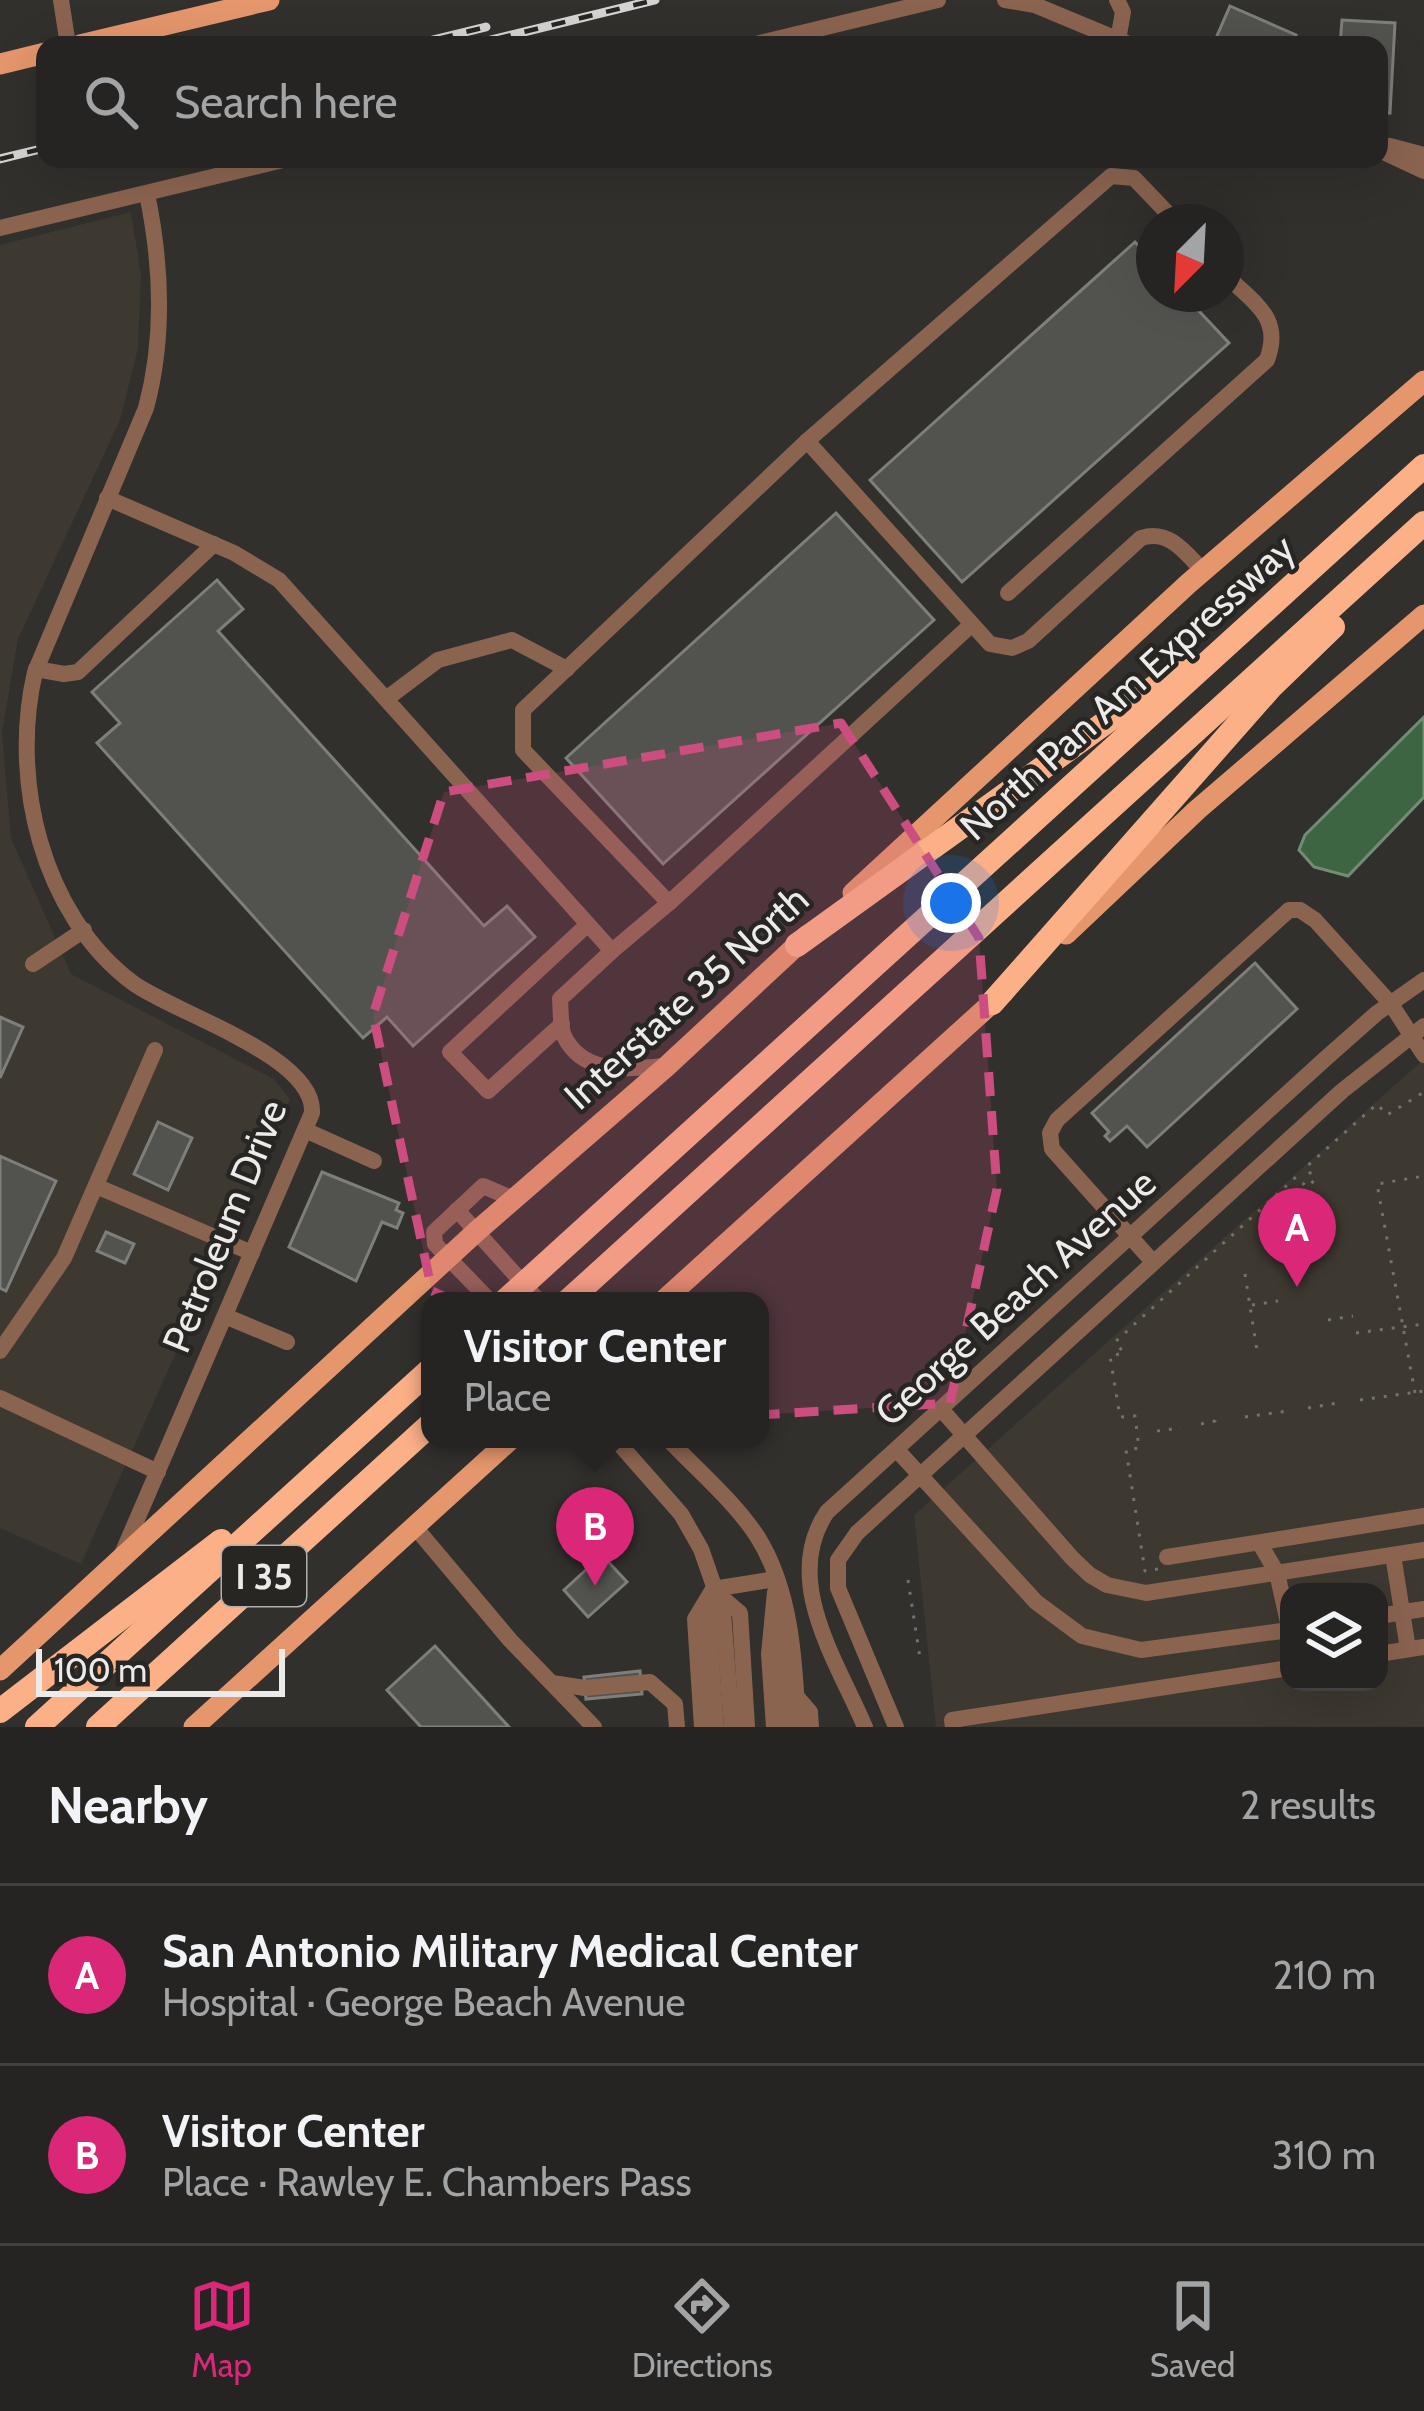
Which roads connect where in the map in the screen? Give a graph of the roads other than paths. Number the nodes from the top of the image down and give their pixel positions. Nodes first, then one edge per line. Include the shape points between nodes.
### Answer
1 (61, 0) edge
2 (269, 0) edge
3 (938, 0) edge
4 (1006, 0) edge
5 (1117, 0) edge
6 (1036, 3) edge
7 (67, 36) edge
8 (118, 36) edge
9 (789, 36) edge
10 (1111, 36) edge
11 (1125, 36) edge
12 (36, 55) edge
13 (0, 64) edge
14 (1388, 148) edge
15 (1388, 151) edge
16 (1424, 155) edge
17 (251, 168) edge
18 (1424, 171) edge
19 (147, 194) junction
20 (1158, 204) edge
21 (0, 228) edge
22 (1244, 294) edge
23 (1424, 380) edge
24 (808, 441) junction
25 (1424, 466) edge
26 (107, 498) junction
27 (1424, 523) edge
28 (1424, 539) edge
29 (214, 544) junction
30 (1204, 571) junction
31 (1292, 587) junction
32 (1008, 593) dead end
33 (1424, 615) edge
34 (972, 624) junction
35 (36, 669) junction
36 (567, 669) junction
37 (386, 700) junction
38 (668, 903) junction
39 (586, 925) junction
40 (84, 930) junction
41 (797, 945) junction
42 (612, 951) junction
43 (33, 964) dead end
44 (1424, 980) edge
45 (992, 1003) junction
46 (1391, 1004) junction
47 (562, 1024) junction
48 (1418, 1030) edge
49 (155, 1050) dead end
50 (1424, 1055) edge
51 (667, 1066) junction
52 (305, 1130) junction
53 (374, 1161) dead end
54 (96, 1186) junction
55 (514, 1199) junction
56 (457, 1210) junction
57 (1131, 1236) junction
58 (483, 1237) junction
59 (252, 1253) junction
60 (1154, 1262) junction
61 (453, 1263) junction
62 (481, 1292) edge
63 (516, 1292) edge
64 (531, 1292) edge
65 (578, 1292) edge
66 (673, 1292) edge
67 (225, 1316) junction
68 (286, 1342) dead end
69 (0, 1351) edge
70 (421, 1378) edge
71 (0, 1398) edge
72 (941, 1409) junction
73 (421, 1433) edge
74 (964, 1434) junction
75 (501, 1448) edge
76 (623, 1448) edge
77 (676, 1448) edge
78 (897, 1450) junction
79 (334, 1457) junction
80 (158, 1472) junction
81 (918, 1474) junction
82 (1424, 1516) edge
83 (415, 1527) junction
84 (1260, 1544) junction
85 (1424, 1550) edge
86 (1393, 1555) junction
87 (119, 1560) junction
88 (1166, 1563) road end
89 (1277, 1573) junction
90 (776, 1579) junction
91 (1280, 1587) edge
92 (713, 1589) junction
93 (1424, 1609) edge
94 (1402, 1612) junction
95 (1388, 1614) edge
96 (1280, 1630) edge
97 (1416, 1648) edge
98 (1280, 1669) edge
99 (0, 1670) edge
100 (551, 1683) junction
101 (796, 1697) junction
102 (0, 1712) edge
103 (38, 1727) edge
104 (98, 1727) edge
105 (194, 1727) edge
106 (594, 1727) edge
107 (676, 1727) edge
108 (702, 1727) edge
109 (716, 1727) edge
110 (731, 1727) edge
111 (747, 1727) edge
112 (774, 1727) edge
113 (786, 1727) edge
114 (798, 1727) edge
115 (811, 1727) edge
116 (865, 1727) edge
117 (896, 1727) edge
118 (953, 1727) edge

1 - 7 street
2 - 8 main road
3 - 9 street
4 - 6 street
5 - 11 street
6 - 10 street
12 - 13 main road
14 - 16 street
15 - 18 street
17 - 19 street
19 - 21 street
19 - 26 street, Petroleum Drive via 158,254 159,348 146,409
20 - 24 street via 1133,178 1111,176
22 - 32 street via 1271,322 1267,360
23 - 30 main road, Interstate 35 North
24 - 34 street
24 - 36 street
25 - 31 highway, North Pan Am Expressway
26 - 29 street
26 - 35 street, Petroleum Drive
27 - 65 highway, North Pan Am Expressway
28 - 45 highway via 1270,688
29 - 35 street via 78,672
29 - 37 street via 279,580
30 - 34 street via 1155,533 1028,641 991,644
30 - 41 main road, Interstate 35 North
31 - 41 highway
31 - 63 highway, North Pan Am Expressway
33 - 45 main road via 1197,810
34 - 38 street
35 - 40 street, Petroleum Drive via 26,743 33,815 61,894
36 - 37 street via 512,640 438,659
36 - 38 street via 523,710 523,749
37 - 39 street
38 - 42 street
39 - 42 street
39 - 47 street via 451,1052 488,1091
40 - 43 street
40 - 52 street, Petroleum Drive via 132,982 300,1080 313,1100
41 - 51 main road, Interstate 35 North
42 - 47 street via 560,999
44 - 46 street, George Beach Avenue
45 - 66 main road
46 - 48 street
46 - 57 street, George Beach Avenue
46 - 57 street via 1315,920 1300,910 1280,917 1050,1133 1052,1149
47 - 51 street via 580,1057 606,1070
48 - 50 street
48 - 60 street, George Beach Avenue
49 - 54 street
51 - 55 main road, Interstate 35 North
52 - 53 street
52 - 59 street, Petroleum Drive
54 - 59 street
54 - 69 street via 64,1258
55 - 56 street via 482,1186
55 - 58 main road, Interstate 35 North
56 - 58 street
56 - 61 street via 434,1232
57 - 60 street
57 - 72 street, George Beach Avenue
58 - 61 main road, Interstate 35 North
58 - 64 street
59 - 67 street, Petroleum Drive
60 - 74 street, George Beach Avenue
61 - 62 street
61 - 87 main road, Interstate 35 North
67 - 68 street
67 - 80 street, Petroleum Drive
70 - 79 highway, I 35
71 - 80 street
72 - 74 street
72 - 78 street, George Beach Avenue
73 - 104 highway, I 35
74 - 81 street, George Beach Avenue
74 - 89 street via 1072,1558 1107,1585 1171,1592
75 - 83 main road
76 - 92 street via 681,1514
77 - 90 street via 755,1532
78 - 81 street
78 - 116 street, George Beach Avenue via 826,1512 806,1559 809,1594
79 - 102 highway
79 - 103 highway, I 35
80 - 87 street, Petroleum Drive
81 - 96 street via 1036,1602 1082,1636 1142,1650
81 - 117 street, George Beach Avenue via 838,1561 846,1614
82 - 84 street
83 - 100 street
83 - 105 main road
84 - 88 street
84 - 89 street
85 - 86 street
86 - 89 street
86 - 94 street
87 - 99 main road, Interstate 35 North
89 - 91 street
90 - 92 street
90 - 101 street
90 - 112 street
90 - 113 street
92 - 108 street via 695,1618
92 - 109 street
92 - 110 street via 723,1612
92 - 111 street via 740,1613
93 - 94 street
94 - 95 street
94 - 97 street
98 - 118 street via 952,1720
100 - 106 street
100 - 107 street via 650,1682 674,1704
101 - 114 street
101 - 115 street

